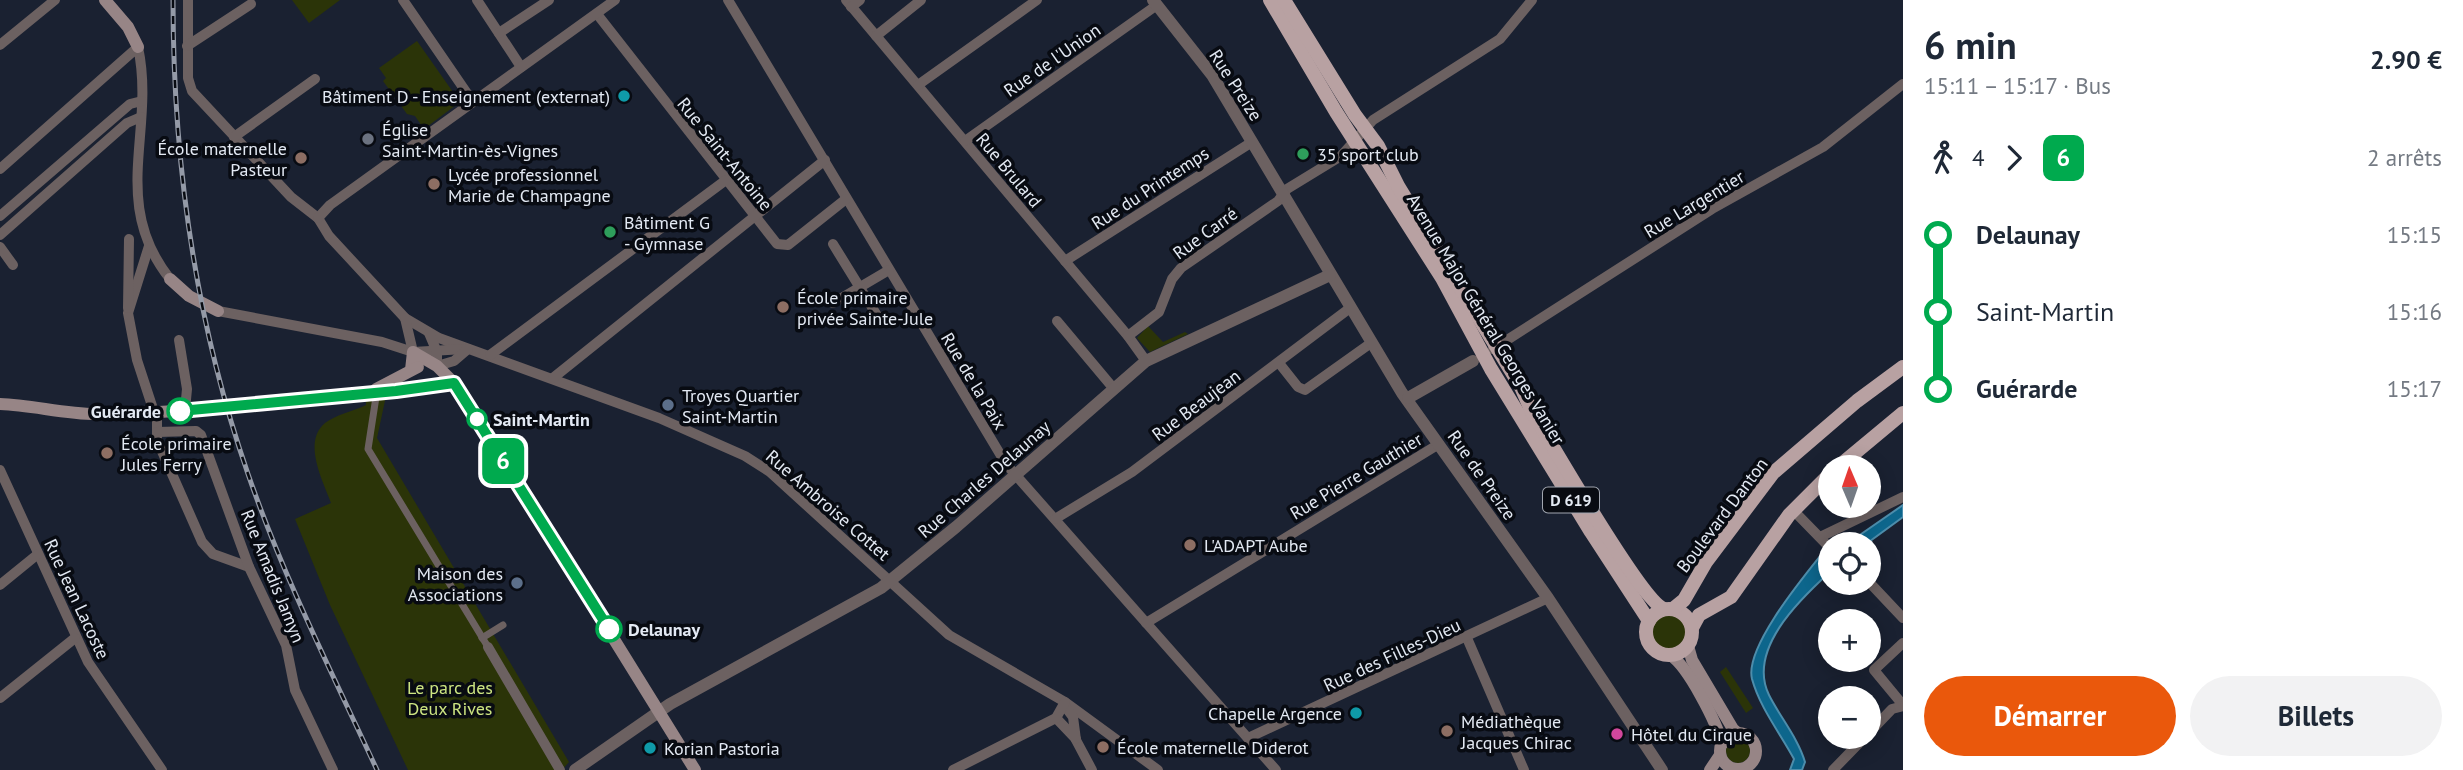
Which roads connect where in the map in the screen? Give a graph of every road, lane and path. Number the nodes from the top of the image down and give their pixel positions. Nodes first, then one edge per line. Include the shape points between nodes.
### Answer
1 (55, 0) edge
2 (105, 0) edge
3 (188, 0) edge
4 (403, 0) edge
5 (477, 0) edge
6 (549, 0) edge
7 (593, 0) edge
8 (615, 0) edge
9 (729, 0) edge
10 (921, 0) edge
11 (1270, 0) edge
12 (1284, 0) edge
13 (1532, 0) edge
14 (1036, 1) edge
15 (852, 2) edge
16 (1155, 3) edge
17 (251, 4) dead end
18 (599, 12) junction
19 (499, 33) junction
20 (876, 36) junction
21 (0, 45) edge
22 (187, 46) junction
23 (138, 47) junction
24 (521, 67) junction
25 (315, 79) dead end
26 (1903, 84) edge
27 (918, 85) junction
28 (142, 101) junction
29 (473, 102) junction
30 (141, 117) junction
31 (1364, 127) junction
32 (234, 137) junction
33 (965, 141) junction
34 (1354, 141) junction
35 (1252, 142) junction
36 (825, 160) junction
37 (0, 169) edge
38 (726, 180) junction
39 (1283, 194) junction
40 (846, 198) junction
41 (754, 215) junction
42 (0, 216) edge
43 (318, 218) junction
44 (0, 235) edge
45 (129, 239) dead end
46 (833, 244) dead end
47 (149, 246) junction
48 (0, 247) edge
49 (1065, 261) junction
50 (13, 265) dead end
51 (889, 270) junction
52 (1330, 275) junction
53 (170, 279) joint
54 (859, 287) junction
55 (833, 303) dead end
56 (1350, 308) junction
57 (218, 311) joint
58 (128, 313) junction
59 (878, 317) dead end
60 (405, 318) junction
61 (1057, 321) dead end
62 (429, 333) junction
63 (1128, 336) junction
64 (179, 340) dead end
65 (1371, 343) junction
66 (1497, 347) junction
67 (469, 348) junction
68 (414, 352) junction
69 (490, 355) junction
70 (1478, 358) junction
71 (437, 359) junction
72 (1146, 362) junction
73 (1279, 363) junction
74 (1903, 368) edge
75 (411, 370) junction
76 (553, 378) junction
77 (454, 383) junction
78 (411, 388) junction
79 (1114, 389) junction
80 (352, 394) junction
81 (0, 396) edge
82 (376, 397) dead end
83 (1408, 398) junction
84 (0, 404) edge
85 (25, 405) junction
86 (185, 410) junction
87 (152, 412) junction
88 (1903, 413) edge
89 (157, 432) junction
90 (1439, 444) junction
91 (1852, 455) edge
92 (0, 470) edge
93 (1016, 475) junction
94 (1818, 486) edge
95 (1903, 497) edge
96 (1793, 510) junction
97 (1055, 519) junction
98 (1830, 532) edge
99 (1818, 535) edge
100 (38, 554) junction
101 (249, 567) junction
102 (890, 581) junction
103 (0, 585) edge
104 (1881, 595) edge
105 (1548, 598) junction
106 (1669, 609) junction
107 (1903, 618) edge
108 (1648, 621) junction
109 (1146, 622) junction
110 (503, 625) dead end
111 (1692, 628) junction
112 (75, 638) junction
113 (1467, 638) junction
114 (485, 642) junction
115 (1903, 643) edge
116 (1688, 646) junction
117 (1670, 655) junction
118 (0, 698) edge
119 (1063, 702) junction
120 (1903, 706) edge
121 (660, 710) junction
122 (1056, 718) junction
123 (1881, 720) edge
124 (1097, 724) junction
125 (1739, 734) junction
126 (1248, 738) junction
127 (1076, 740) junction
128 (1853, 749) edge
129 (1721, 750) junction
130 (1755, 764) edge
131 (1733, 769) edge
132 (162, 770) edge
133 (333, 770) edge
134 (561, 770) edge
135 (575, 770) edge
136 (695, 770) edge
137 (953, 770) edge
138 (1092, 770) edge
139 (1158, 770) edge
140 (1276, 770) edge
141 (1524, 770) edge
142 (1662, 770) edge
143 (1710, 770) edge
144 (1833, 770) edge

1 - 21 street
2 - 23 main road
3 - 22 street
4 - 29 street
5 - 19 street
6 - 19 street
7 - 18 street, Rue Saint-Antoine
8 - 18 street
9 - 36 street, Rue de la Paix
10 - 20 street
11 - 34 main road, Avenue Major Général Georges Vanier / D 619
12 - 31 main road, D 619
13 - 31 street via 1500,39
14 - 27 street
15 - 20 street, Rue Brulard
16 - 33 street, Rue de l'Union
16 - 35 street, Rue Preize via 1212,75
17 - 22 street
18 - 24 street
18 - 38 street, Rue Saint-Antoine
19 - 24 street
20 - 27 street, Rue Brulard
22 - 32 street via 192,91
23 - 28 street
23 - 37 street
24 - 29 street
25 - 32 street
26 - 66 street, Rue Largentier via 1823,147 1712,209
27 - 33 street, Rue Brulard
28 - 30 street
28 - 42 street via 130,104
29 - 43 street
30 - 44 street via 127,123
30 - 47 street via 137,204
31 - 34 street, Rue Carré
31 - 66 main road, D 619
32 - 43 street via 305,211
33 - 49 street, Rue Brulard
34 - 39 street, Rue Carré via 1341,156
34 - 70 main road, Avenue Major Général Georges Vanier / D 619 via 1442,278
35 - 39 street, Rue Preize
35 - 49 street, Rue du Printemps
36 - 40 street, Rue de la Paix
36 - 41 street
38 - 41 street, Rue Saint-Antoine
38 - 69 street
39 - 52 street, Rue de Preize
39 - 63 street, Rue Carré via 1188,262 1172,279 1159,312
40 - 41 street, Rue Saint-Antoine via 782,247
40 - 51 street, Rue de la Paix
41 - 76 street
43 - 60 street via 328,236
45 - 58 street
46 - 54 street
47 - 53 street
47 - 58 street
48 - 50 street
49 - 63 street, Rue Brulard
51 - 54 street
51 - 93 street, Rue de la Paix
52 - 56 street, Rue de Preize
52 - 72 street, Rue Charles Delaunay
53 - 57 main road via 189,296
54 - 55 street
54 - 59 street
56 - 65 street, Rue de Preize
56 - 73 street, Rue Beaujean
57 - 68 street
58 - 87 street
60 - 62 street, Rue Ambroise Cottet
60 - 68 street
61 - 79 street
62 - 67 street, Rue Ambroise Cottet
62 - 71 street
63 - 72 street, Rue Brulard
64 - 86 street via 187,389
65 - 73 street via 1305,390
65 - 83 street, Rue de Preize
66 - 70 street, Rue Largentier
66 - 106 main road, D 619 via 1636,581 1653,603
67 - 69 street, Rue Ambroise Cottet
67 - 71 street via 454,361
68 - 71 main road
68 - 75 main road
69 - 76 street, Rue Ambroise Cottet
70 - 83 street
70 - 108 main road, Avenue Major Général Georges Vanier / D 619
71 - 75 main road
71 - 77 main road
71 - 78 main road via 429,376
72 - 79 street, Rue Charles Delaunay
73 - 97 street, Rue Beaujean via 1132,472
74 - 106 main road, Boulevard Danton via 1773,473 1706,562 1684,600
75 - 80 main road via 384,387
76 - 102 street, Rue Ambroise Cottet via 745,456 770,472
77 - 78 main road
77 - 121 main road
78 - 80 main road
79 - 93 street, Rue Charles Delaunay
80 - 86 main road
81 - 85 main road
82 - 114 street via 368,449
83 - 90 street, Rue de Preize
84 - 85 main road
85 - 87 main road via 93,414
86 - 87 main road
87 - 89 street
88 - 91 main road
89 - 101 street via 202,542 213,554
89 - 101 street, Rue Amadis Jamyn via 196,431 201,435
90 - 105 street, Rue de Preize
90 - 109 street, Rue Pierre Gauthier
92 - 100 street, Rue Jean Lacoste
93 - 97 street, Rue de la Paix
93 - 102 street, Rue Charles Delaunay
94 - 96 main road
95 - 98 street
96 - 99 street
96 - 111 main road via 1731,597 1702,613
97 - 109 street, Rue de la Paix
100 - 103 street
100 - 112 street, Rue Jean Lacoste
101 - 133 street, Rue Amadis Jamyn via 286,645 295,690
102 - 119 street, Rue Ambroise Cottet via 949,635
102 - 121 street, Rue Charles Delaunay
104 - 107 street
105 - 113 street, Rue des Filles-Dieu
105 - 142 street, Rue de Preize
106 - 108 main road
106 - 111 main road via 1685,616
108 - 117 main road via 1651,647
109 - 126 street, Rue de la Paix
110 - 114 street
111 - 116 main road
112 - 118 street
112 - 132 street, Rue Jean Lacoste
113 - 126 street, Rue des Filles-Dieu
113 - 141 street
114 - 134 street
115 - 120 street via 1874,670
116 - 117 main road
116 - 125 main road
117 - 129 main road via 1682,666 1717,728
119 - 122 street
119 - 124 street, Rue Ambroise Cottet
119 - 127 street via 1073,717
120 - 123 street via 1892,709
121 - 135 street, Rue Charles Delaunay
121 - 136 main road
122 - 127 street
122 - 137 street
124 - 127 street via 1085,727
124 - 139 street, Rue Ambroise Cottet
125 - 129 main road via 1728,737
125 - 130 main road via 1752,742
126 - 140 street, Rue de la Paix
127 - 138 street
128 - 144 street
129 - 131 main road
129 - 143 main road
130 - 131 main road

